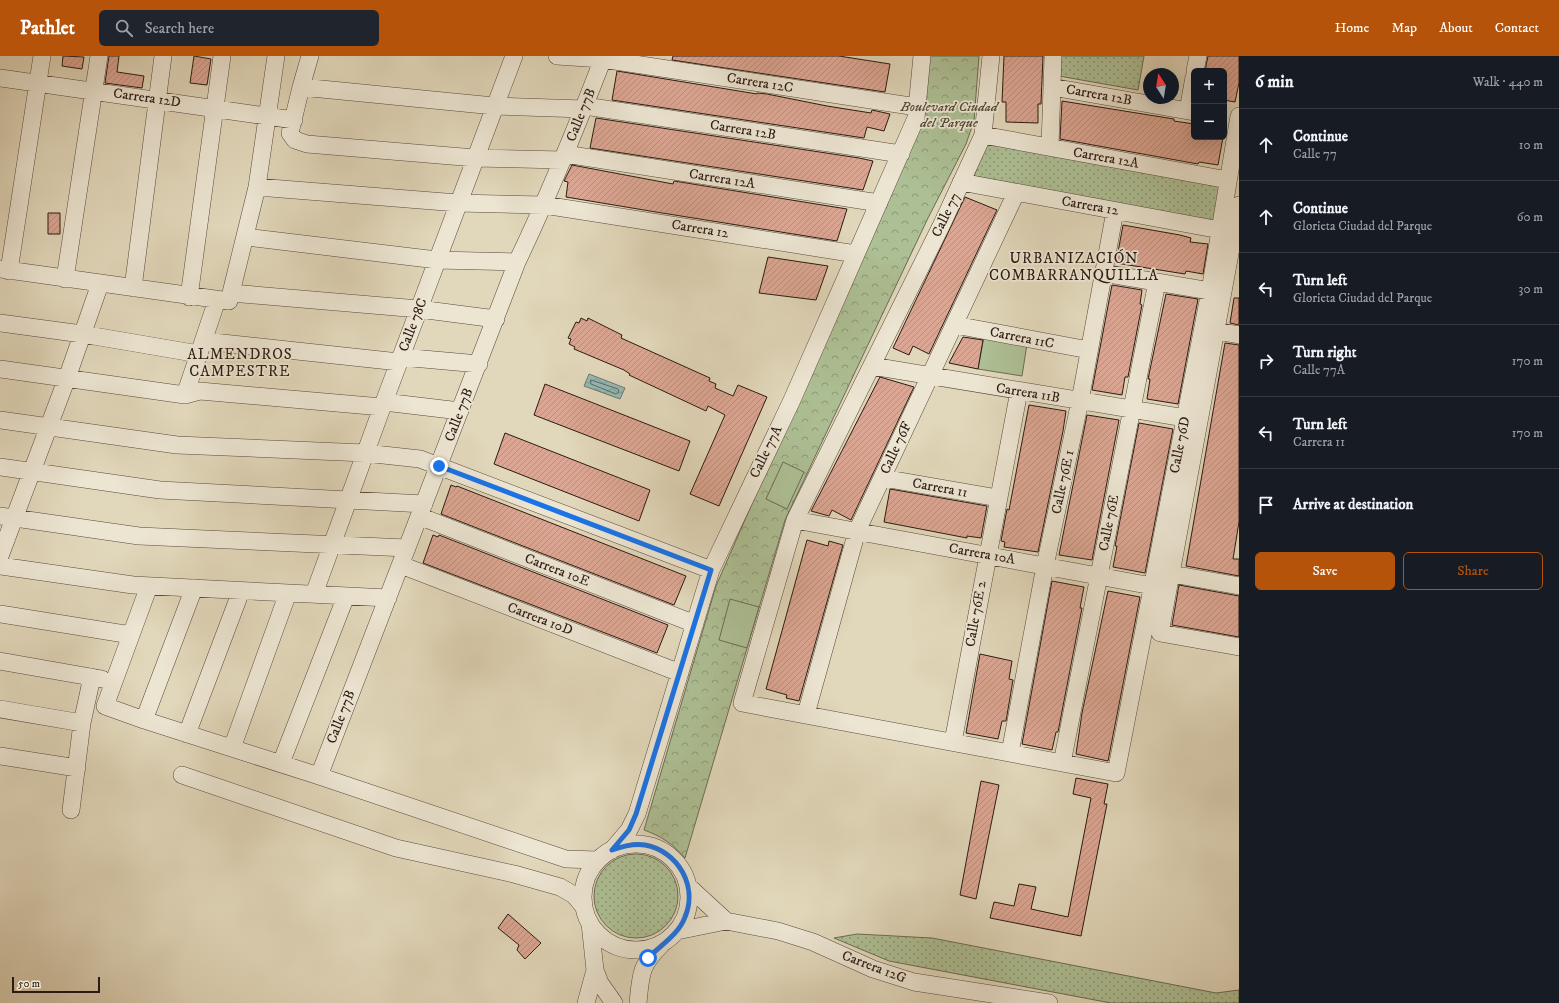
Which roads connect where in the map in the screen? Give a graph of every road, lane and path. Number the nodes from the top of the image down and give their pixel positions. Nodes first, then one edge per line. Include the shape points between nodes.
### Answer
1 (42, 56) edge
2 (98, 56) edge
3 (163, 56) edge
4 (222, 56) edge
5 (276, 56) edge
6 (310, 56) edge
7 (514, 56) edge
8 (556, 56) edge
9 (921, 56) edge
10 (991, 56) edge
11 (1053, 56) edge
12 (603, 58) edge
13 (0, 78) edge
14 (39, 83) junction
15 (301, 87) junction
16 (1052, 87) junction
17 (94, 90) junction
18 (157, 99) junction
19 (494, 106) junction
20 (917, 107) junction
21 (216, 108) junction
22 (585, 108) junction
23 (1191, 112) edge
24 (268, 116) junction
25 (1233, 117) edge
26 (294, 120) junction
27 (983, 135) junction
28 (1050, 147) junction
29 (901, 154) junction
30 (564, 157) junction
31 (475, 158) junction
32 (1228, 180) junction
33 (961, 182) junction
34 (257, 187) junction
35 (1016, 193) junction
36 (458, 203) junction
37 (880, 203) junction
38 (544, 205) junction
39 (1239, 205) edge
40 (1114, 211) junction
41 (1220, 230) junction
42 (246, 237) junction
43 (856, 254) junction
44 (437, 260) junction
45 (517, 262) junction
46 (4, 270) edge
47 (1103, 273) junction
48 (65, 279) junction
49 (1157, 282) junction
50 (100, 284) junction
51 (133, 288) junction
52 (1210, 291) junction
53 (190, 297) junction
54 (224, 297) junction
55 (418, 309) junction
56 (496, 319) junction
57 (0, 323) edge
58 (955, 325) junction
59 (1216, 331) junction
60 (82, 334) junction
61 (1239, 335) edge
62 (201, 348) junction
63 (1089, 350) junction
64 (400, 360) junction
65 (479, 364) junction
66 (872, 366) junction
67 (0, 369) edge
68 (929, 376) junction
69 (67, 378) junction
70 (1019, 391) junction
71 (185, 395) junction
72 (1080, 401) junction
73 (383, 405) junction
74 (1132, 409) junction
75 (460, 411) junction
76 (1185, 418) junction
77 (0, 420) edge
78 (48, 427) junction
79 (365, 453) junction
80 (439, 466) junction
81 (0, 467) edge
82 (31, 473) junction
83 (883, 478) junction
84 (998, 498) junction
85 (348, 500) junction
86 (422, 510) junction
87 (7, 517) edge
88 (795, 520) junction
89 (857, 531) junction
90 (331, 546) junction
91 (407, 548) junction
92 (0, 556) edge
93 (987, 556) junction
94 (401, 565) junction
95 (0, 566) edge
96 (1045, 566) junction
97 (711, 570) junction
98 (1099, 576) junction
99 (1170, 582) junction
100 (1238, 583) edge
101 (149, 586) junction
102 (1152, 586) junction
103 (194, 588) junction
104 (241, 591) junction
105 (288, 593) junction
106 (314, 594) junction
107 (346, 596) junction
108 (388, 598) junction
109 (0, 614) edge
110 (694, 624) junction
111 (131, 635) junction
112 (1239, 647) edge
113 (0, 661) edge
114 (680, 673) junction
115 (92, 677) junction
116 (114, 681) junction
117 (0, 709) edge
118 (806, 714) junction
119 (144, 720) junction
120 (82, 723) junction
121 (187, 734) junction
122 (953, 742) junction
123 (232, 748) junction
124 (1010, 753) junction
125 (0, 756) edge
126 (281, 763) junction
127 (1062, 763) junction
128 (77, 768) junction
129 (182, 775) dead end
130 (318, 776) junction
131 (71, 810) dead end
132 (612, 850) junction
133 (598, 860) junction
134 (689, 887) junction
135 (584, 907) junction
136 (726, 921) junction
137 (590, 923) junction
138 (677, 931) junction
139 (664, 942) junction
140 (595, 970) junction
141 (586, 1003) edge
142 (614, 1003) edge
143 (638, 1003) edge
144 (1049, 1003) edge

1 - 14 street
2 - 17 street
3 - 18 street
4 - 21 street
5 - 24 street
6 - 15 street
7 - 19 street, Calle 78C
8 - 12 street, Carrera 12C
9 - 20 street, Calle 77A
10 - 27 street, Calle 77
11 - 16 street
12 - 20 street, Carrera 12C
12 - 22 street, Calle 77B
13 - 14 street, Carrera 12D
14 - 17 street, Carrera 12D
14 - 46 street
15 - 19 street, Carrera 12B
15 - 26 street
16 - 23 street, Carrera 12B
16 - 28 street
17 - 18 street, Carrera 12D
17 - 48 street
18 - 21 street, Carrera 12D
18 - 51 street
19 - 22 street, Carrera 12B
19 - 31 street, Calle 78C
20 - 29 street, Calle 77A via 916,118
21 - 24 street, Carrera 12D
21 - 53 street
22 - 29 street, Carrera 12B
22 - 30 street, Calle 77B
24 - 26 street, Carrera 12D
24 - 34 street
25 - 32 street, Calle 76D
26 - 31 street, Carrera 12A via 290,133 295,140 307,144
27 - 28 street, Carrera 12A
27 - 33 street, Calle 77
28 - 32 street, Carrera 12A
29 - 37 street, Calle 77A
30 - 31 street, Carrera 12A
30 - 37 street, Carrera 12A
30 - 38 street, Calle 77B
31 - 36 street, Calle 78C
32 - 41 street, Calle 76D
33 - 35 street, Carrera 12
33 - 66 street, Calle 77
34 - 36 street, Carrera 12
34 - 42 street
35 - 40 street, Carrera 12
35 - 58 street, Calle 76F
36 - 38 street, Carrera 12
36 - 44 street, Calle 78C
37 - 43 street, Calle 77A
38 - 43 street, Carrera 12
38 - 45 street, Calle 77B
39 - 59 street, Calle 76D
40 - 41 street, Carrera 12
40 - 47 street, Calle 76E 1
41 - 52 street, Calle 76D
42 - 44 street
42 - 54 street
43 - 97 street, Calle 77A via 792,400
44 - 45 street
44 - 55 street, Calle 78C
45 - 56 street, Calle 77B
46 - 48 street
47 - 49 street
47 - 63 street, Calle 76E 1
48 - 50 street
49 - 52 street
49 - 74 street, Calle 76E
50 - 51 street
50 - 60 street
51 - 53 street
52 - 76 street, Calle 76D
53 - 54 street
54 - 55 street
54 - 62 street
55 - 56 street
55 - 64 street, Calle 78C
56 - 65 street, Calle 77B
57 - 60 street
58 - 63 street, Carrera 11C
58 - 68 street, Calle 76F
59 - 61 street
59 - 99 street, Calle 76D
60 - 62 street
60 - 69 street
62 - 64 street
62 - 71 street
63 - 72 street, Calle 76E 1
64 - 65 street
64 - 73 street, Calle 78C
65 - 75 street, Calle 77B
66 - 68 street, Carrera 11B
66 - 88 street, Calle 77
67 - 69 street
68 - 70 street, Carrera 11B
68 - 83 street, Calle 76F
69 - 71 street
69 - 78 street
70 - 72 street, Carrera 11B
70 - 84 street, Calle 76E 2
71 - 73 street via 200,391
72 - 74 street, Carrera 11B
72 - 96 street, Calle 76E 1
73 - 75 street
73 - 79 street, Calle 78C
74 - 76 street, Carrera 11B
74 - 98 street, Calle 76E
75 - 80 street, Calle 77B
76 - 102 street, Calle 76D
77 - 78 street
78 - 79 street via 177,445
78 - 82 street
79 - 80 street via 420,458
79 - 85 street, Calle 78C
80 - 86 street, Calle 77B
80 - 97 street
81 - 82 street, Carrera 10E
82 - 85 street, Carrera 10E via 160,490
82 - 87 street
83 - 84 street, Carrera 11
83 - 89 street, Calle 76F
84 - 93 street, Calle 76E 2
85 - 86 street, Carrera 10E
85 - 90 street, Calle 78C
86 - 91 street, Calle 77B
86 - 110 street, Carrera 10E
87 - 90 street via 139,536
87 - 92 street
88 - 89 street, Carrera 10A
88 - 118 street, Calle 77 via 742,703
89 - 93 street, Carrera 10A
89 - 118 street, Calle 76F
90 - 91 street
90 - 106 street, Calle 78C
91 - 94 street, Calle 77B
93 - 96 street, Carrera 10A
93 - 122 street, Calle 76E 2
94 - 108 street, Calle 77B
94 - 114 street, Carrera 10D
95 - 101 street
96 - 98 street, Carrera 10A
96 - 124 street, Calle 76E 1
97 - 110 street, Calle 77A
98 - 102 street, Carrera 10A
98 - 127 street, Calle 76E
99 - 100 street, Carrera 10A
99 - 102 street, Carrera 10A
99 - 112 street, Calle 76D via 1160,633
101 - 103 street
101 - 111 street
102 - 127 street, Calle 76D via 1116,773
103 - 104 street
103 - 119 street
104 - 105 street
104 - 121 street
105 - 106 street
105 - 123 street
106 - 107 street
107 - 108 street
107 - 126 street
108 - 130 street, Calle 77B
109 - 111 street
110 - 114 street, Calle 77A
111 - 116 street
113 - 115 street
114 - 132 street, Calle 77A via 636,814 629,830
115 - 116 street
115 - 120 street
116 - 119 street via 105,706
117 - 120 street
118 - 122 street
119 - 121 street
120 - 128 street
121 - 123 street
122 - 124 street
123 - 126 street
124 - 127 street
125 - 128 street
126 - 130 street
128 - 131 street
129 - 135 street via 396,848 514,874 560,887 574,895
130 - 133 street via 566,859
132 - 133 street
132 - 134 street via 628,845 639,845 660,850 673,859 683,872
133 - 135 street via 588,874 583,890
134 - 136 street
134 - 138 street via 685,918
135 - 137 street
136 - 138 street, Carrera 12G
136 - 144 street, Carrera 12G via 778,931 806,940 873,969 914,982
137 - 139 street via 600,936 614,946 631,950
137 - 140 street
138 - 139 street
139 - 143 street via 648,958 644,966
140 - 141 street
140 - 142 street via 600,983

